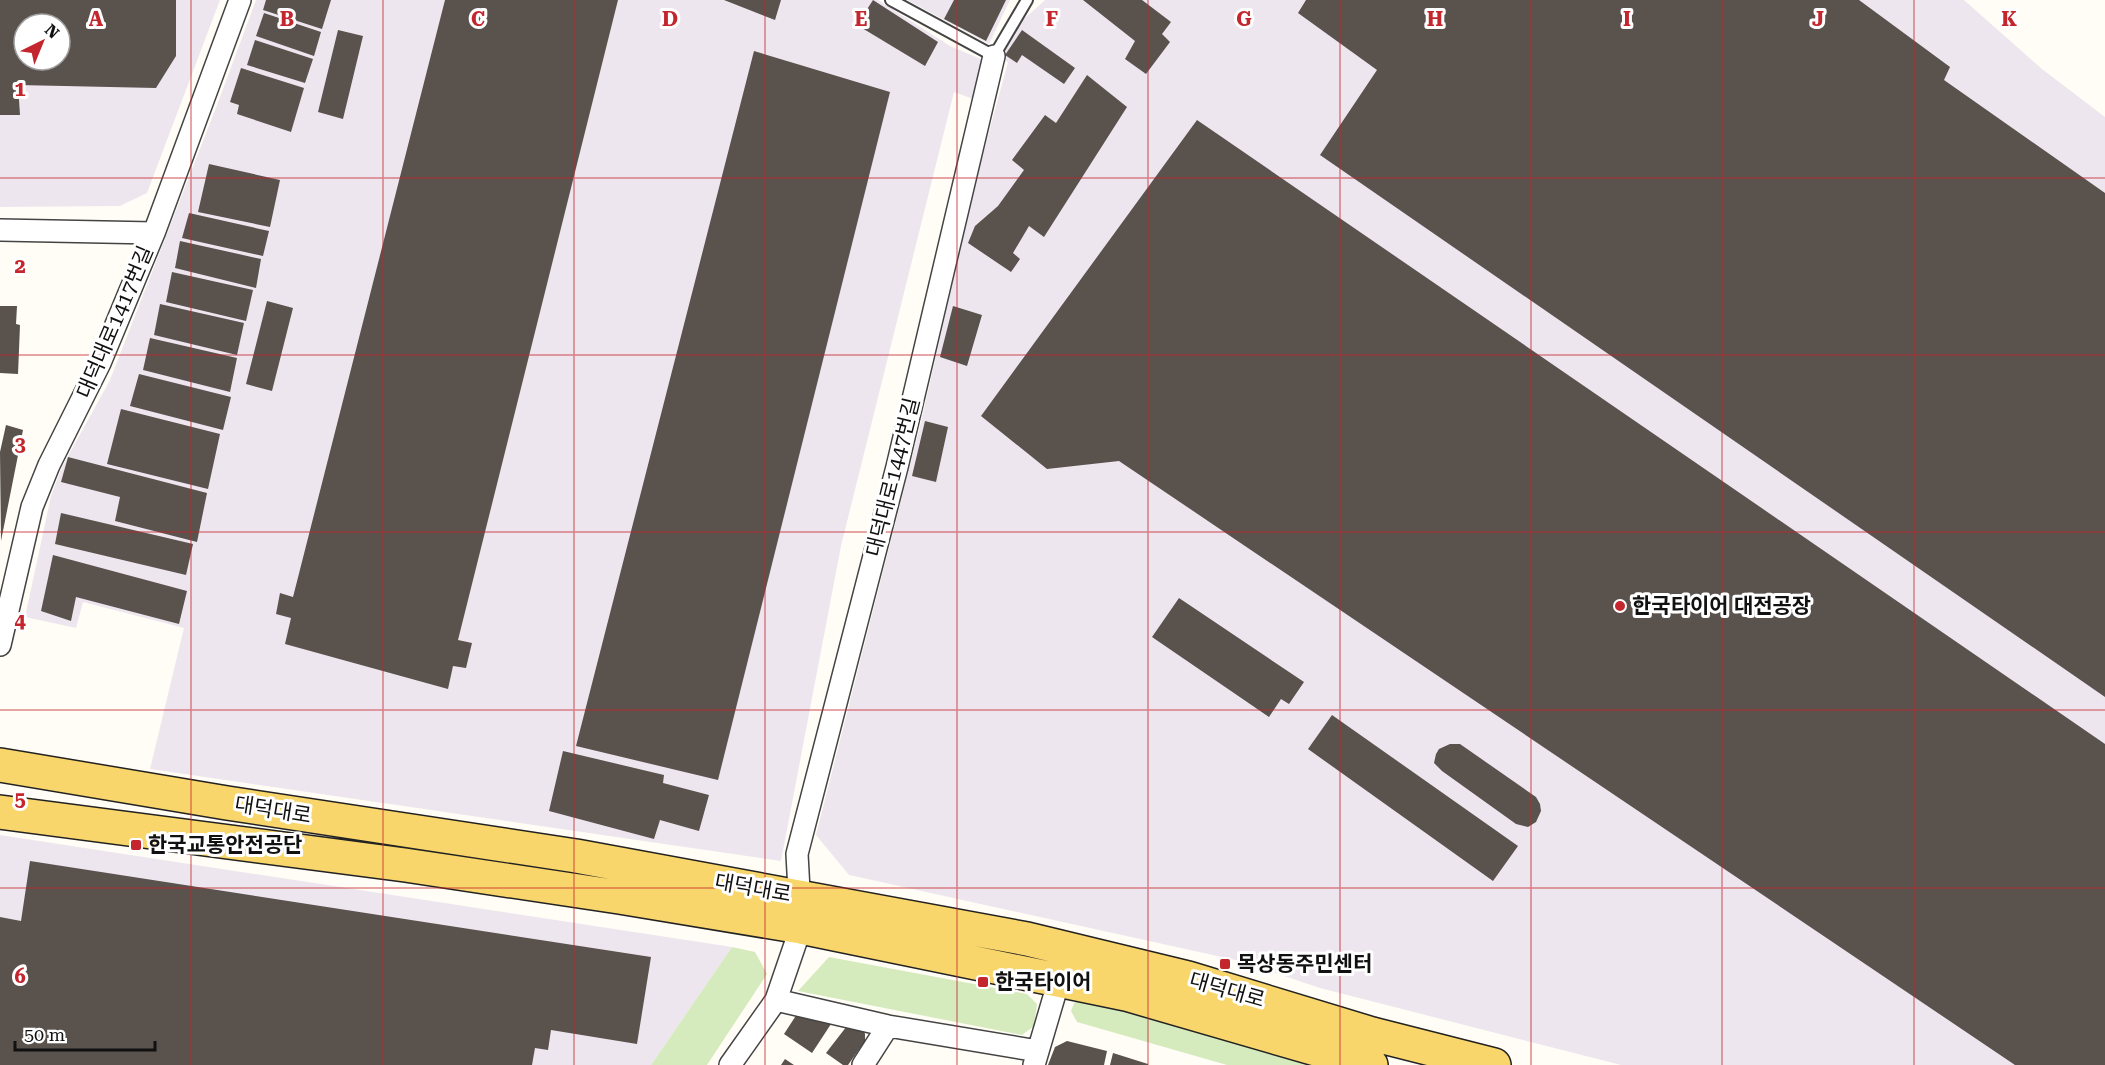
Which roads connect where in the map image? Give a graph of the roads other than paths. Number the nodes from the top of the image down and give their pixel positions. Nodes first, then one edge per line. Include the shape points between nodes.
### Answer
1 (240, 0) edge
2 (891, 0) edge
3 (1027, 0) edge
4 (994, 56) junction
5 (0, 230) edge
6 (154, 232) junction
7 (0, 645) edge
8 (0, 765) edge
9 (0, 812) edge
10 (801, 912) junction
11 (1059, 980) junction
12 (776, 1000) junction
13 (888, 1026) junction
14 (1368, 1057) edge
15 (1036, 1058) edge
16 (730, 1065) edge
17 (863, 1065) edge
18 (1494, 1065) edge

1 - 6 street, 대덕대로1417번길
2 - 4 lane
3 - 4 lane, 대덕대로1447번길
4 - 10 street, 대덕대로1447번길 via 897,466 797,854
5 - 6 street
6 - 7 street, 대덕대로1417번길 via 100,363 32,507
8 - 10 main road, 대덕대로 via 576,856
9 - 10 main road, 대덕대로 via 620,897
10 - 11 main road, 대덕대로
10 - 12 street
10 - 14 main road, 대덕대로 via 1039,942 1188,978
11 - 14 main road, 대덕대로
11 - 15 street
12 - 13 street
12 - 16 street
13 - 15 street
13 - 17 street
14 - 18 main road, 대덕대로

